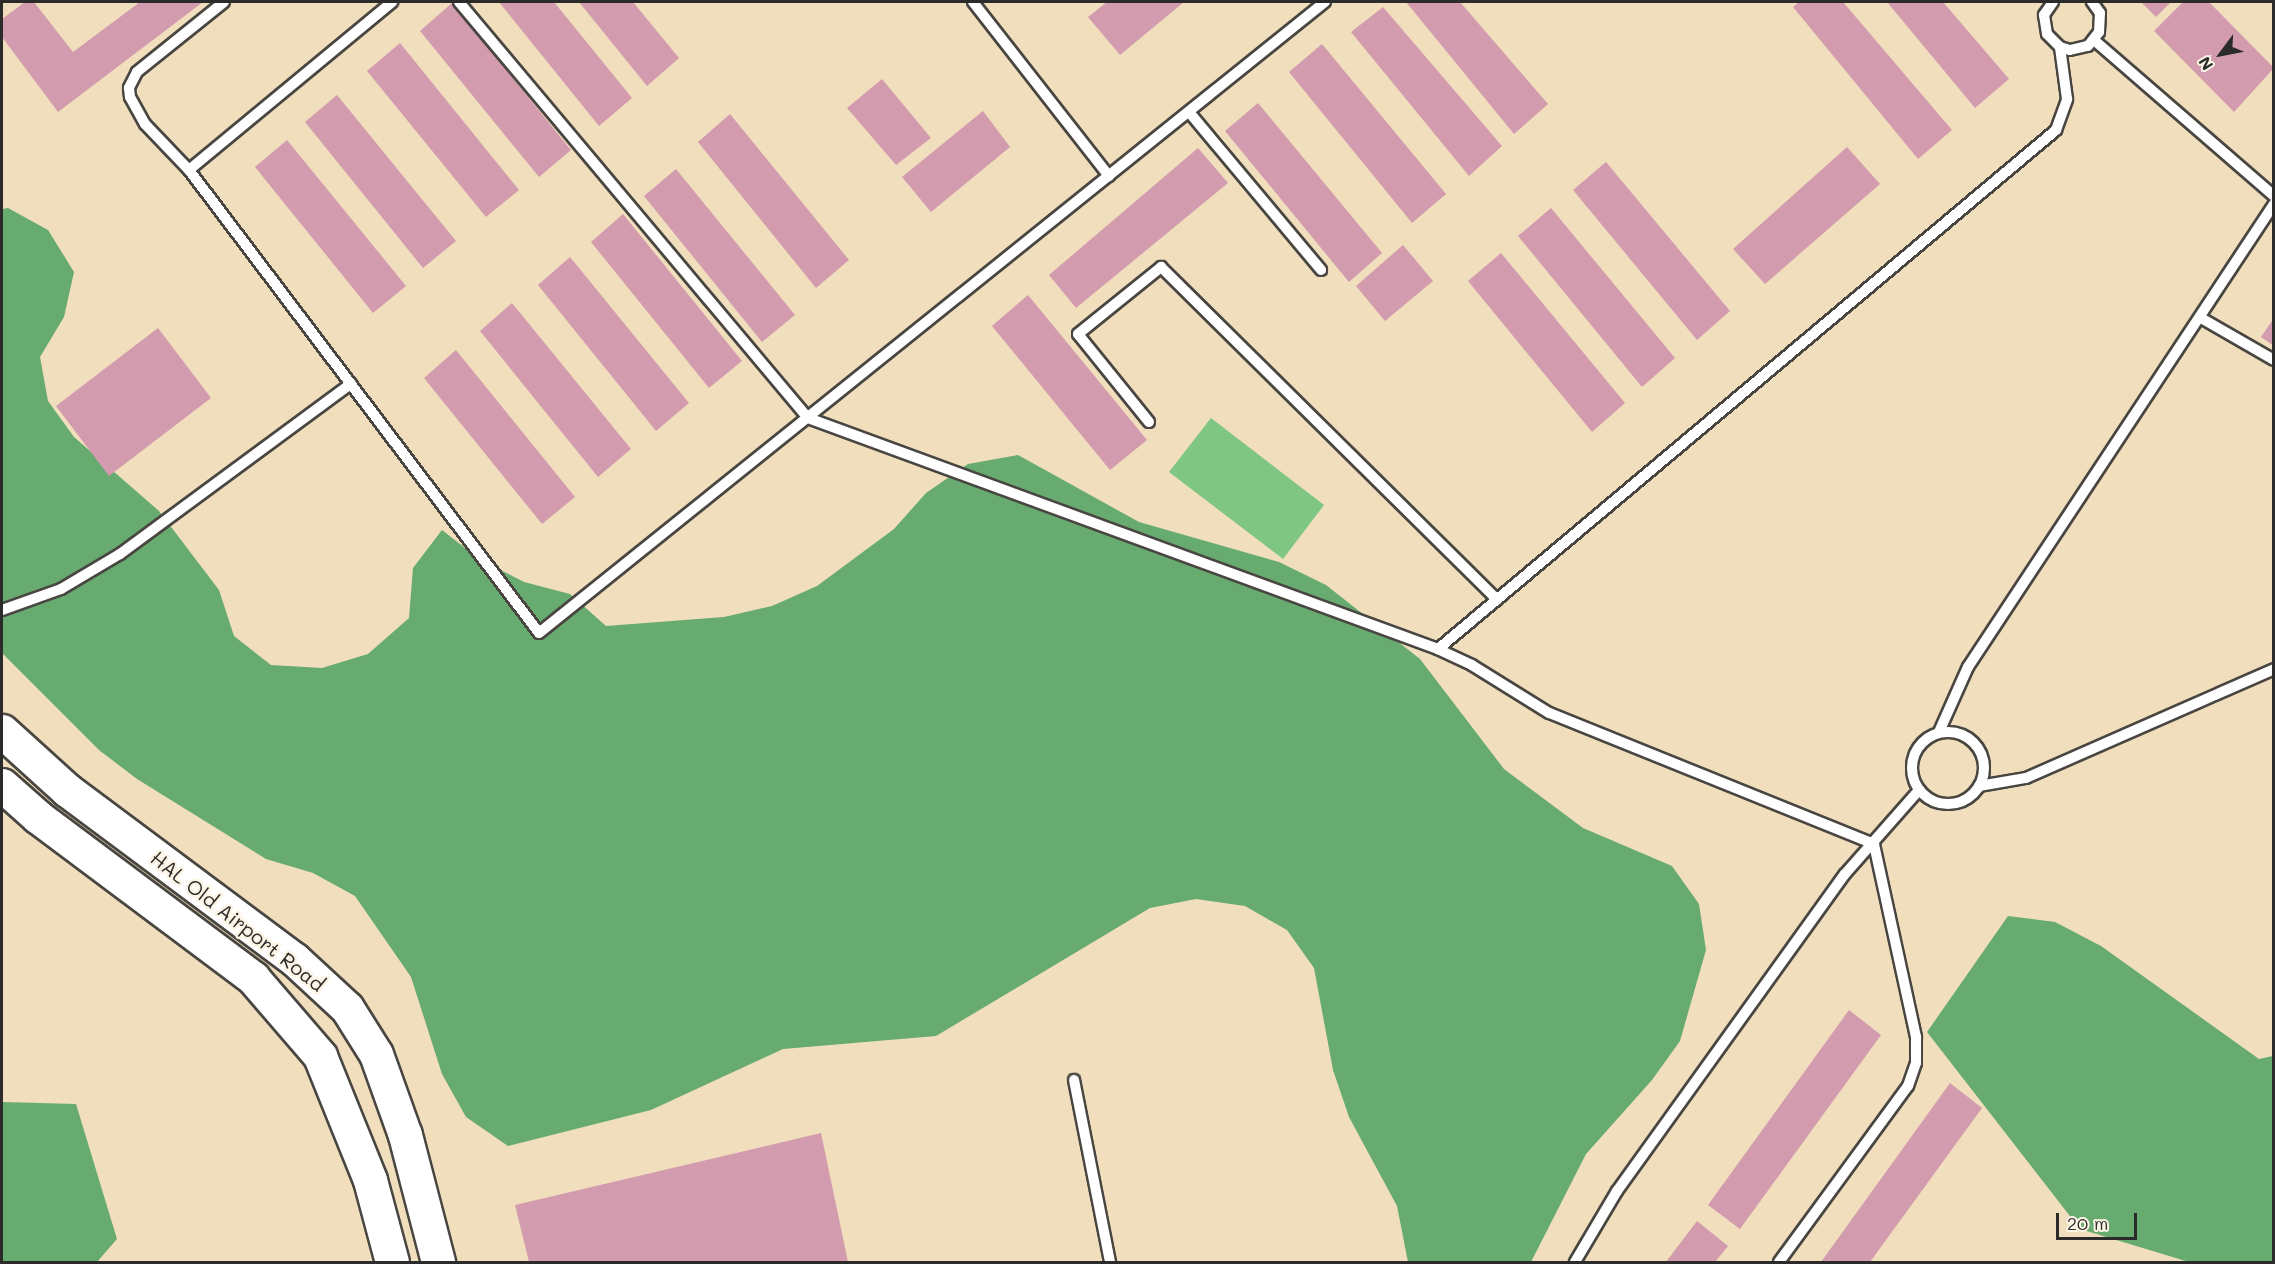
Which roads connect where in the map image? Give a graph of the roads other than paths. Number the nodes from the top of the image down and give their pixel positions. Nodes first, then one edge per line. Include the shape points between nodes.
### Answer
1 (224, 2) edge
2 (392, 2) edge
3 (459, 2) edge
4 (973, 2) edge
5 (1325, 2) edge
6 (2053, 2) edge
7 (2092, 2) edge
8 (2094, 40) junction
9 (2060, 47) junction
10 (1189, 112) junction
11 (189, 170) junction
12 (1109, 176) junction
13 (2274, 196) edge
14 (2274, 204) edge
15 (1321, 270) dead end
16 (2201, 318) junction
17 (2274, 360) edge
18 (351, 384) junction
19 (808, 418) junction
20 (1149, 422) dead end
21 (1497, 600) junction
22 (2, 610) edge
23 (1438, 649) junction
24 (2274, 669) edge
25 (2, 731) edge
26 (1940, 732) junction
27 (2, 785) edge
28 (1979, 786) junction
29 (1919, 790) junction
30 (1874, 844) junction
31 (1074, 1080) dead end
32 (392, 1263) edge
33 (438, 1263) edge
34 (1110, 1263) edge
35 (1575, 1263) edge
36 (1779, 1263) edge

1 - 11 lane via 137,72 129,88 145,124
2 - 11 lane
3 - 19 lane
4 - 12 lane
5 - 10 lane
6 - 9 lane via 2044,25 2052,42
7 - 8 lane via 2101,23
8 - 9 lane via 2079,49
8 - 13 lane
9 - 21 lane via 2067,99 2056,130
10 - 12 lane
10 - 15 lane
11 - 18 lane
12 - 19 lane
14 - 16 lane
16 - 17 lane
16 - 26 lane via 1968,667
18 - 19 lane via 539,633
18 - 22 lane via 120,554 61,589
19 - 23 lane
20 - 21 lane via 1078,334 1161,267
21 - 23 lane
23 - 30 lane via 1472,664 1549,713
24 - 28 lane via 2026,778
25 - 33 main road, HAL Old Airport Road via 67,790 294,959 347,1008 375,1054 405,1135
26 - 28 lane via 1963,735 1980,751 1984,763
26 - 29 lane via 1920,745 1914,756 1913,779
27 - 32 main road, HAL Old Airport Road via 38,817 253,978 320,1056 370,1179
28 - 29 lane via 1972,795 1950,804 1928,798
29 - 30 lane
30 - 35 lane via 1845,874 1617,1191
30 - 36 lane via 1916,1037 1916,1063 1908,1086
31 - 34 lane

